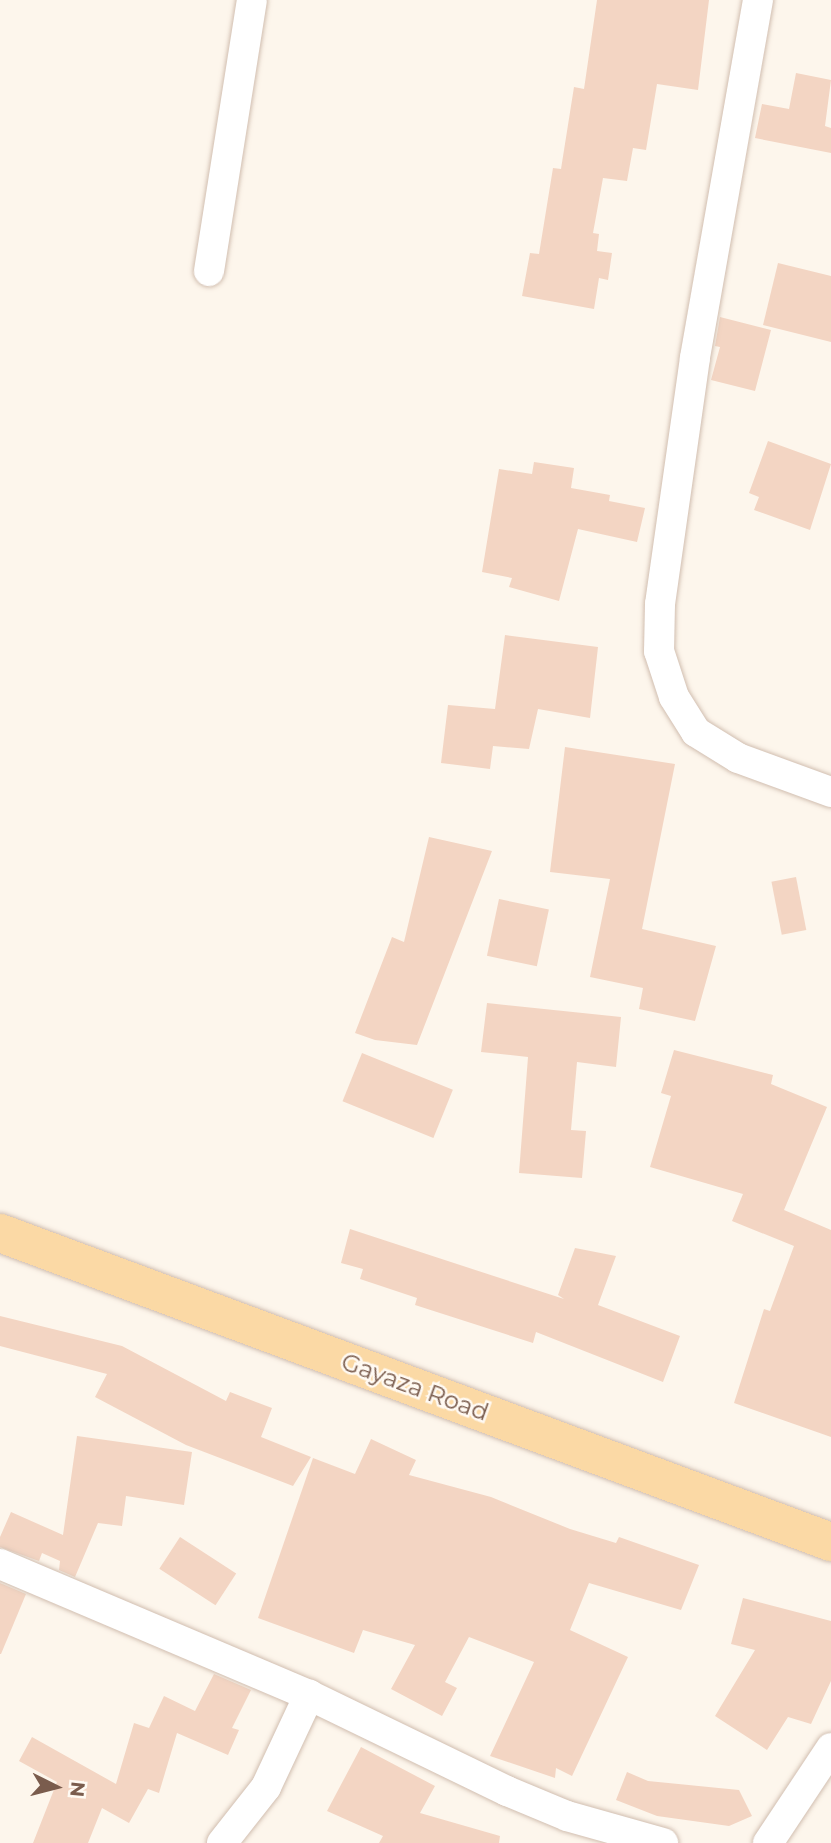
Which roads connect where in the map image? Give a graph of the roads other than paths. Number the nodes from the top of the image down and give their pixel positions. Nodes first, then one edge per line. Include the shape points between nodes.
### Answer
1 (252, 0) edge
2 (758, 0) edge
3 (209, 271) dead end
4 (831, 792) edge
5 (0, 1233) edge
6 (831, 1542) edge
7 (0, 1564) edge
8 (309, 1695) junction
9 (830, 1750) edge
10 (222, 1843) edge
11 (663, 1843) edge
12 (768, 1843) edge

1 - 3 street
2 - 4 street via 699,334 660,604 659,651 674,697 696,732 738,758
5 - 6 main road, Gayaza Road
7 - 8 street
8 - 10 street via 266,1787
8 - 11 street via 507,1791 567,1816
9 - 12 street

